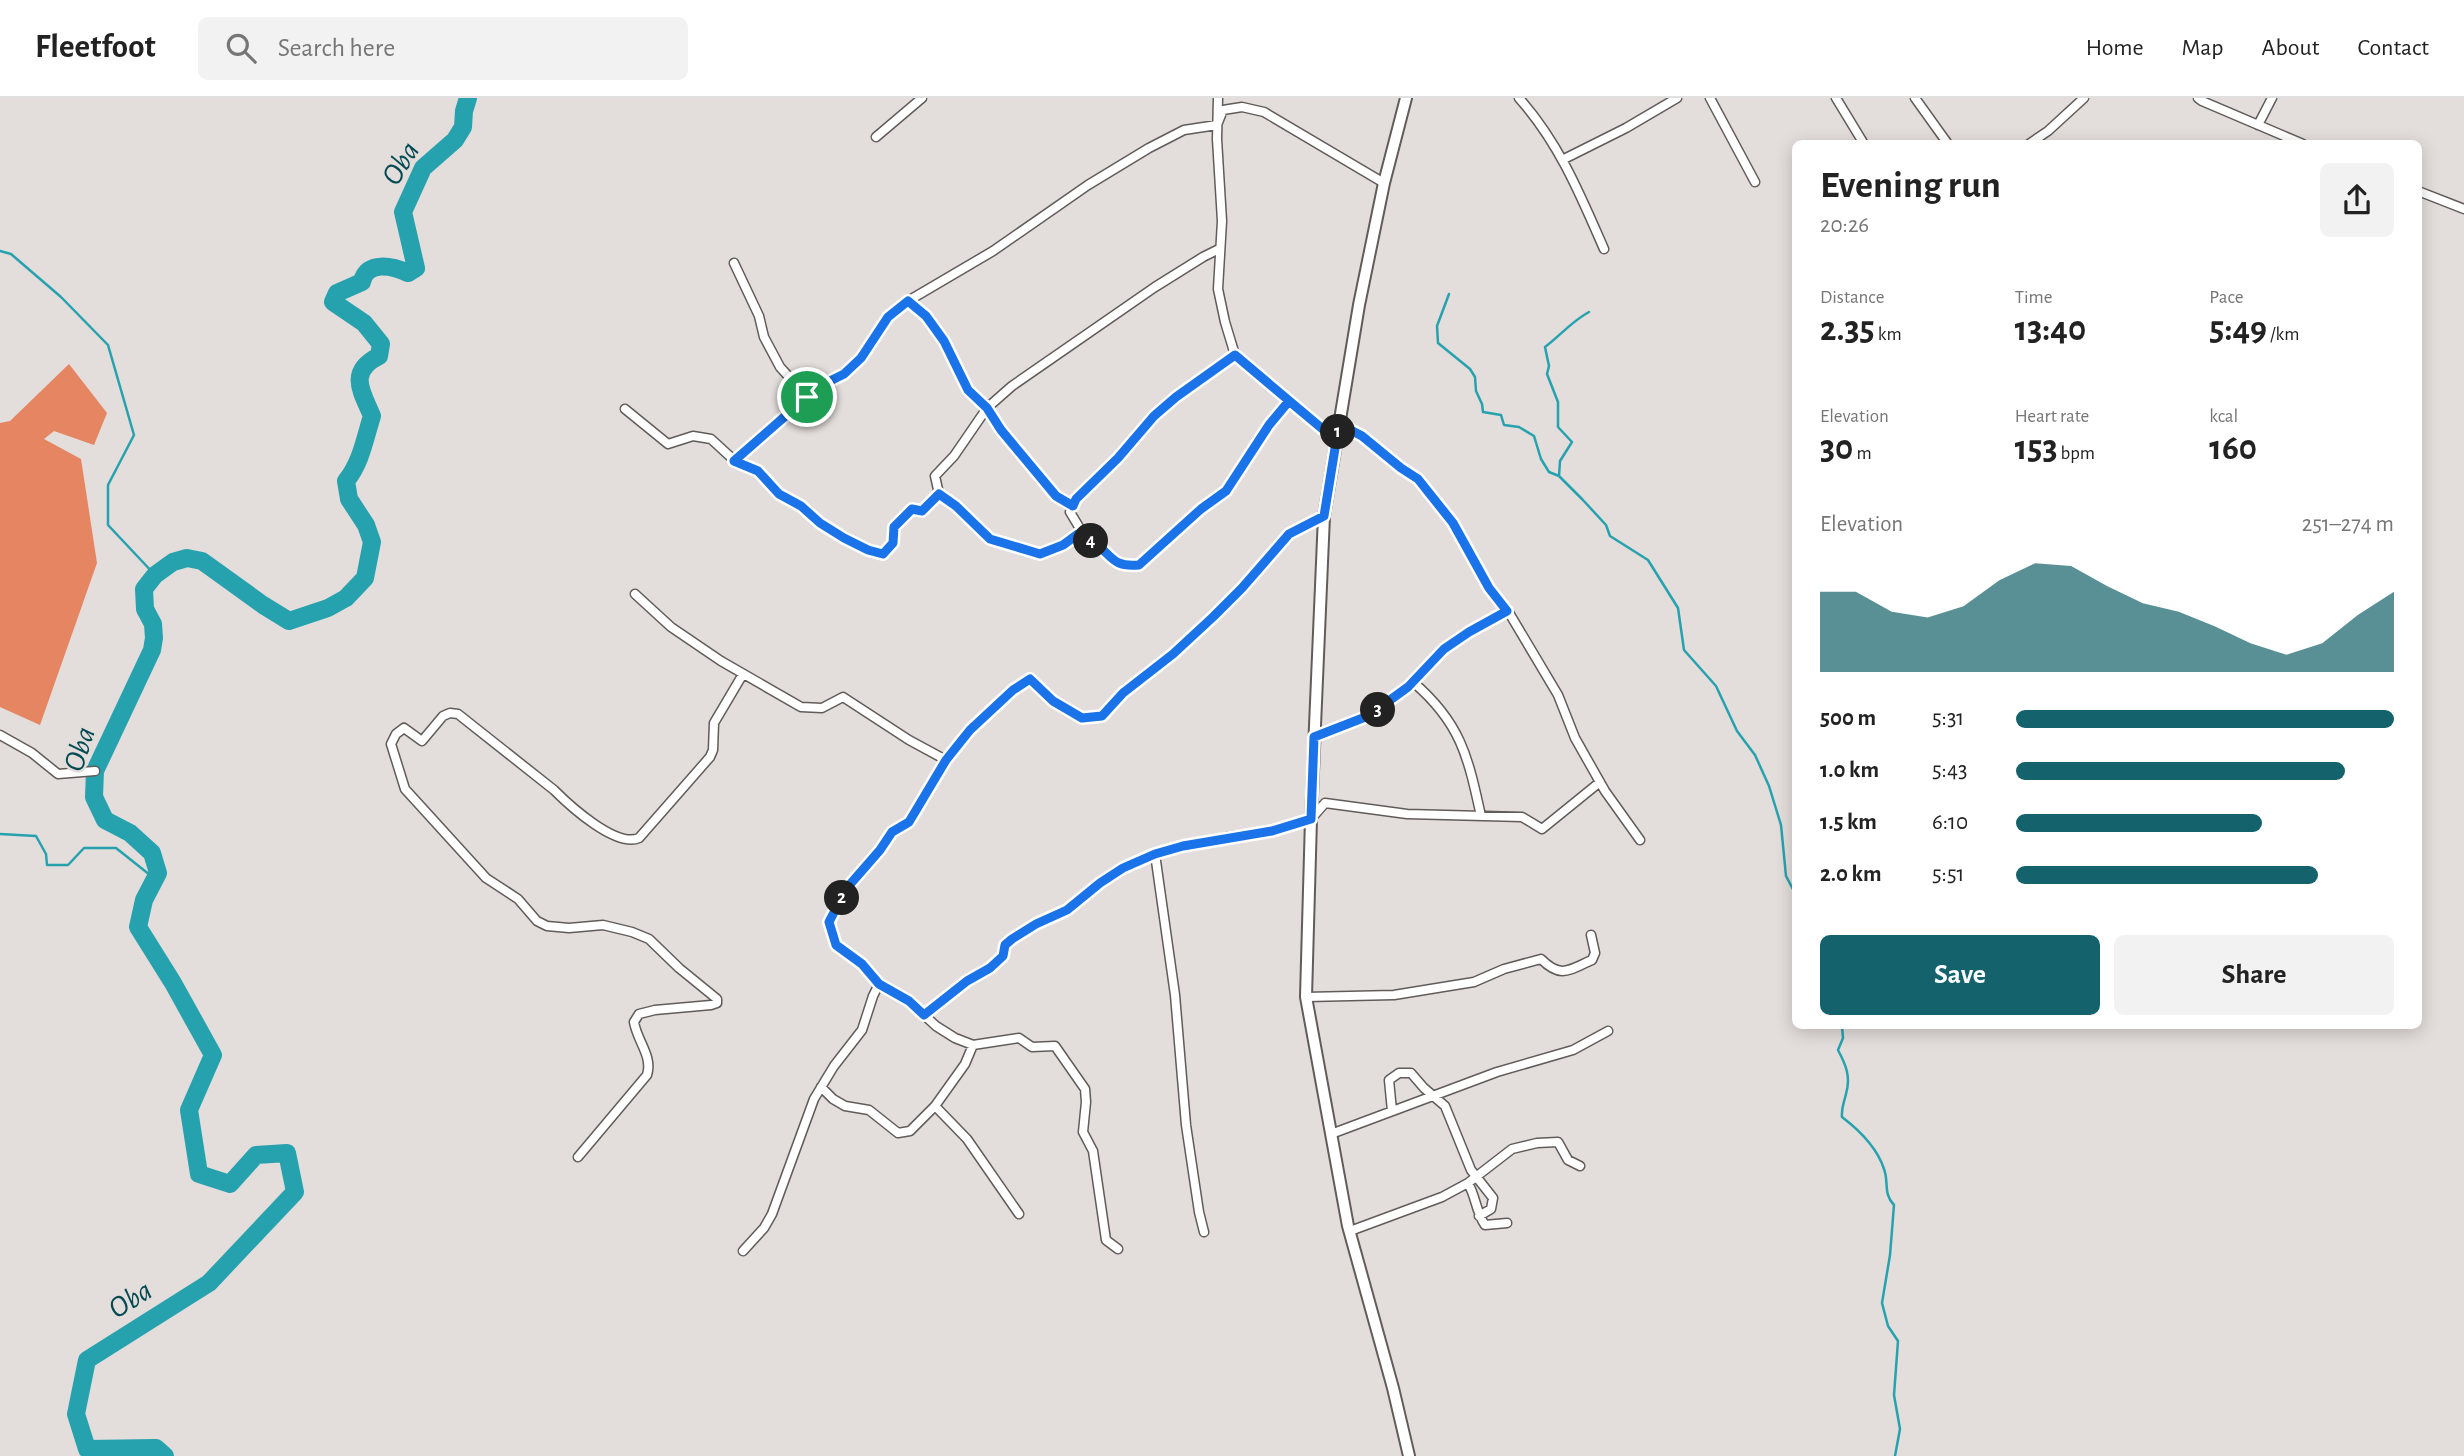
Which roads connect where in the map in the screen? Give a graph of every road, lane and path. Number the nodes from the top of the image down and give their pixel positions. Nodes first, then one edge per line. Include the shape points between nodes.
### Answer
1 (922, 98) edge
2 (1218, 98) edge
3 (1406, 98) edge
4 (1520, 98) edge
5 (1677, 98) edge
6 (1710, 98) edge
7 (1836, 98) edge
8 (1915, 98) edge
9 (2084, 98) edge
10 (2198, 98) edge
11 (2272, 98) edge
12 (1217, 125) junction
13 (2258, 125) junction
14 (2048, 131) junction
15 (876, 137) dead end
16 (1862, 140) edge
17 (1945, 140) edge
18 (2035, 140) edge
19 (2047, 140) edge
20 (2294, 140) edge
21 (1564, 159) junction
22 (1755, 182) dead end
23 (1384, 183) junction
24 (2422, 193) edge
25 (2464, 209) edge
26 (1219, 249) junction
27 (1604, 249) dead end
28 (734, 263) dead end
29 (908, 301) junction
30 (1235, 355) junction
31 (807, 397) junction
32 (1289, 401) junction
33 (987, 408) junction
34 (625, 409) dead end
35 (1338, 430) junction
36 (734, 461) junction
37 (939, 494) junction
38 (1073, 506) junction
39 (1324, 516) junction
40 (1078, 534) junction
41 (635, 594) dead end
42 (1507, 611) junction
43 (743, 674) junction
44 (1413, 682) junction
45 (0, 735) edge
46 (1314, 737) junction
47 (946, 760) junction
48 (95, 771) dead end
49 (1600, 782) junction
50 (1481, 816) junction
51 (1311, 819) junction
52 (1640, 840) dead end
53 (1155, 854) junction
54 (1591, 935) dead end
55 (879, 984) junction
56 (1306, 997) junction
57 (924, 1015) junction
58 (1608, 1031) dead end
59 (973, 1045) junction
60 (821, 1087) junction
61 (1434, 1096) junction
62 (935, 1106) junction
63 (1392, 1111) junction
64 (1331, 1134) junction
65 (578, 1157) dead end
66 (1580, 1166) dead end
67 (1476, 1177) junction
68 (1468, 1183) junction
69 (1019, 1214) dead end
70 (1479, 1216) junction
71 (1507, 1223) dead end
72 (1350, 1231) junction
73 (1204, 1232) dead end
74 (1118, 1248) dead end
75 (743, 1251) dead end
76 (1409, 1456) edge

1 - 15 street
2 - 12 street
3 - 23 street
4 - 21 street
5 - 21 street
6 - 22 street
7 - 16 street
8 - 17 street
9 - 14 street
10 - 13 street
11 - 13 street
12 - 23 street via 1223,110 1231,107 1264,112
12 - 26 street
12 - 29 street via 1184,130 1149,148
13 - 20 street
14 - 18 street
14 - 19 street
21 - 27 street
23 - 35 street
24 - 25 street
26 - 30 street via 1218,289
26 - 33 street via 1059,352
28 - 31 street via 780,367
29 - 31 street via 888,317 861,358
29 - 33 street via 926,316 955,359 968,390
30 - 32 street
30 - 38 street via 1154,416
31 - 36 street
32 - 35 street via 1325,431
32 - 40 street via 1226,491 1139,565 1114,562 1098,544
33 - 37 street via 935,476
33 - 38 street via 1056,496
34 - 36 street via 668,444 693,436 711,439
35 - 39 street
35 - 42 street via 1345,427 1362,436 1418,479 1453,523
36 - 37 street via 758,471 779,494 844,538 883,554 893,543 894,527 912,509 922,511
37 - 40 street via 990,539 1040,554
38 - 40 street via 1070,512
39 - 46 street
39 - 47 street via 1289,534 1213,617 1102,716 1082,718 1053,701 1030,679 970,730
41 - 43 street via 671,627
42 - 44 street via 1444,649
42 - 49 street via 1558,695
43 - 47 street via 802,707 822,708 843,697
43 - 65 street via 714,723 710,757 634,840 589,821 458,714 447,714 422,741 404,728 391,744 405,789 486,878 518,899 537,921 557,928 603,925 649,939 717,999 711,1005 639,1014 634,1022 650,1066 647,1075
44 - 46 street via 1368,716
44 - 50 street via 1434,700 1457,733
45 - 48 street via 58,774
46 - 51 street
47 - 55 street via 909,822 892,832 846,889 829,922 836,945
49 - 50 street via 1542,829 1522,817
49 - 52 street
50 - 51 street via 1407,814 1325,803
51 - 53 street
51 - 56 street
53 - 57 street via 1123,868 1067,910 1012,939 990,968
53 - 73 street via 1175,995 1186,1125
54 - 56 street via 1592,960 1563,972 1552,970 1541,959 1474,982 1405,994
55 - 57 street
55 - 60 street via 862,1030
56 - 64 street
57 - 59 street
58 - 61 street via 1573,1050
59 - 62 street
59 - 74 street via 1019,1038 1032,1047 1055,1046 1068,1062 1085,1089 1083,1132 1093,1151 1105,1240
60 - 62 street via 845,1106 869,1110 898,1133 910,1131
60 - 75 street via 772,1213
61 - 63 street
61 - 63 street via 1411,1073 1399,1073 1389,1080
61 - 67 street via 1445,1105
62 - 69 street via 967,1139
63 - 64 street
64 - 72 street
66 - 67 street via 1568,1160 1558,1142 1537,1143 1512,1149
67 - 68 street
67 - 70 street via 1493,1198 1491,1209
68 - 70 street
68 - 72 street
70 - 71 street via 1485,1225
72 - 76 street

